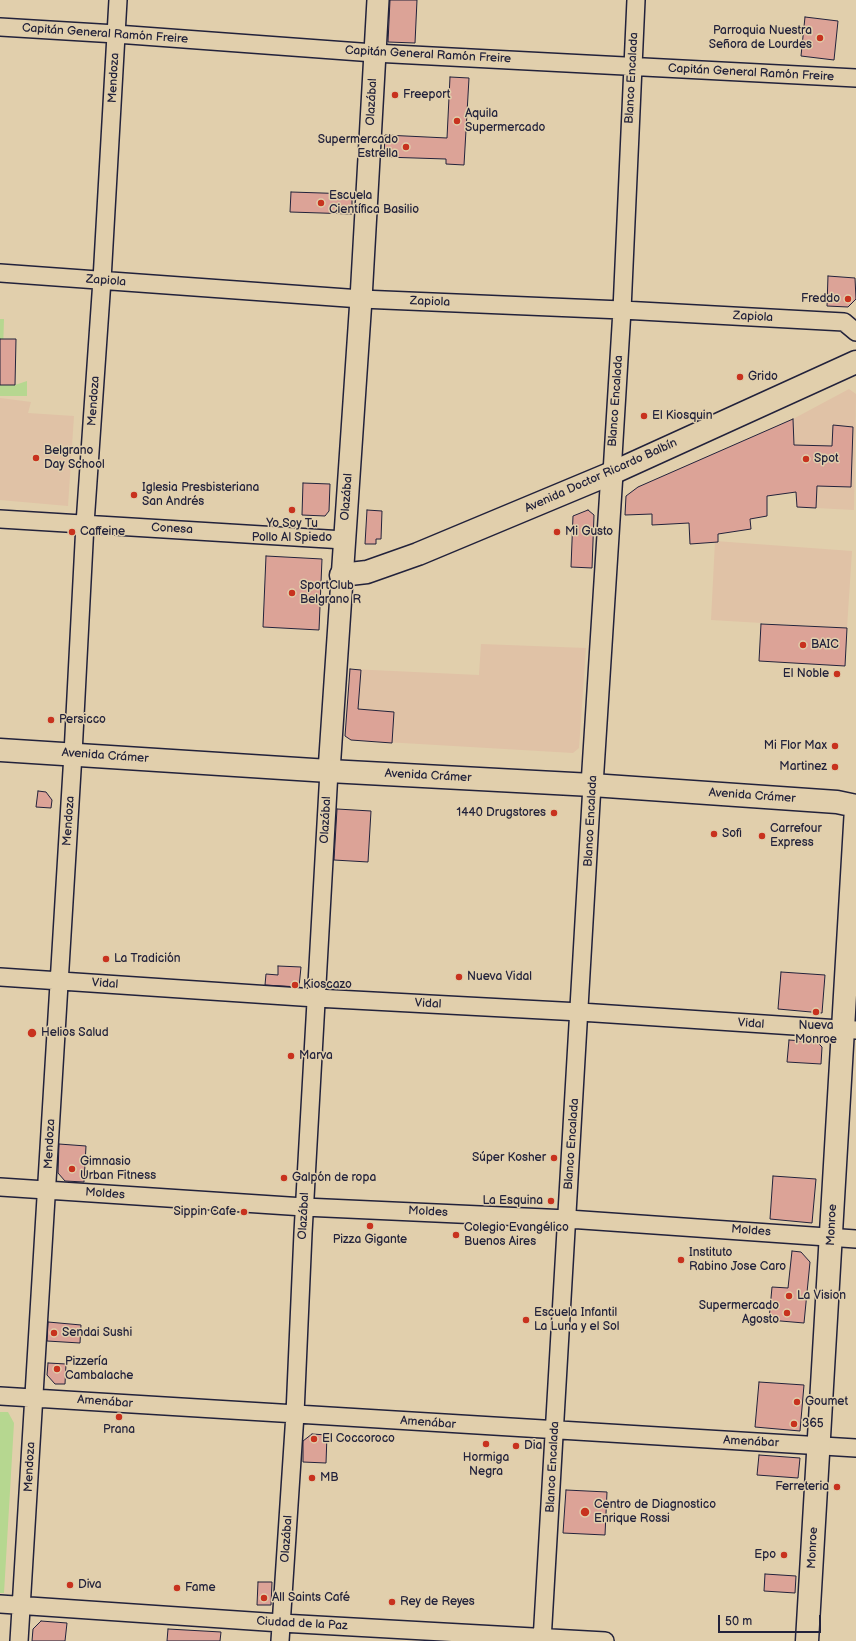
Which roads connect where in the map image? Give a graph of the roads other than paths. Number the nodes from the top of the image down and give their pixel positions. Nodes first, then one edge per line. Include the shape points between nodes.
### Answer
1 (118, 0) edge
2 (378, 0) edge
3 (636, 0) edge
4 (0, 27) edge
5 (116, 34) junction
6 (374, 53) junction
7 (632, 66) junction
8 (856, 78) edge
9 (0, 273) edge
10 (102, 280) junction
11 (361, 299) junction
12 (622, 310) junction
13 (856, 332) edge
14 (856, 362) edge
15 (612, 473) junction
16 (0, 519) edge
17 (85, 524) junction
18 (344, 540) junction
19 (341, 575) junction
20 (0, 750) edge
21 (73, 754) junction
22 (329, 771) junction
23 (592, 785) junction
24 (856, 807) edge
25 (0, 977) edge
26 (59, 981) junction
27 (316, 998) junction
28 (580, 1012) junction
29 (850, 1030) edge
30 (0, 1187) edge
31 (47, 1190) junction
32 (304, 1207) junction
33 (568, 1219) junction
34 (831, 1237) junction
35 (856, 1239) edge
36 (0, 1396) edge
37 (34, 1398) junction
38 (296, 1414) junction
39 (555, 1430) junction
40 (819, 1446) junction
41 (856, 1448) edge
42 (0, 1604) edge
43 (22, 1606) junction
44 (281, 1623) junction
45 (542, 1639) edge
46 (19, 1641) edge
47 (280, 1641) edge
48 (605, 1641) edge
49 (808, 1641) edge

1 - 5 street, Mendoza
2 - 6 street, Olazábal
3 - 7 street, Blanco Encalada
4 - 5 street, Capitán General Ramón Freire
5 - 6 street, Capitán General Ramón Freire
5 - 10 street, Mendoza
6 - 7 street, Capitán General Ramón Freire
6 - 11 street, Olazábal
7 - 8 street, Capitán General Ramón Freire
7 - 12 street, Blanco Encalada
9 - 10 street, Zapiola
10 - 11 street, Zapiola
10 - 17 street, Mendoza
11 - 12 street, Zapiola
11 - 18 street, Olazábal
12 - 13 street, Zapiola via 844,322
12 - 15 street, Blanco Encalada
14 - 15 main road, Avenida Doctor Ricardo Balbín
15 - 19 main road, Avenida Doctor Ricardo Balbín via 396,563 367,572
15 - 23 street, Blanco Encalada
16 - 17 street, Conesa
17 - 18 street, Conesa
17 - 21 street, Mendoza
18 - 19 street, Olazábal
19 - 22 street, Olazábal
20 - 21 main road, Avenida Crámer
21 - 22 main road, Avenida Crámer
21 - 26 street, Mendoza
22 - 23 main road, Avenida Crámer
22 - 27 street, Olazábal
23 - 24 main road, Avenida Crámer via 836,802
23 - 28 street, Blanco Encalada
24 - 29 main road, Monroe
25 - 26 street, Vidal
26 - 27 street, Vidal
26 - 31 street, Mendoza
27 - 28 street, Vidal
27 - 32 street, Olazábal
28 - 29 street, Vidal
28 - 33 street, Blanco Encalada
29 - 34 main road, Monroe
30 - 31 street, Moldes
31 - 32 street, Moldes
31 - 37 street, Mendoza
32 - 33 street, Moldes
32 - 38 street, Olazábal
33 - 34 street, Moldes
33 - 39 street, Blanco Encalada
34 - 35 street, Moldes
34 - 40 main road, Monroe
36 - 37 street, Amenábar
37 - 38 street, Amenábar
37 - 43 street, Mendoza
38 - 39 street, Amenábar
38 - 44 street, Olazábal
39 - 40 street, Amenábar
39 - 45 street, Blanco Encalada
40 - 41 street, Amenábar
40 - 49 main road, Monroe
42 - 43 street, Ciudad de la Paz
43 - 44 street, Ciudad de la Paz
43 - 46 street, Mendoza
44 - 45 street, Ciudad de la Paz
44 - 47 street, Olazábal
45 - 48 street, Ciudad de la Paz

